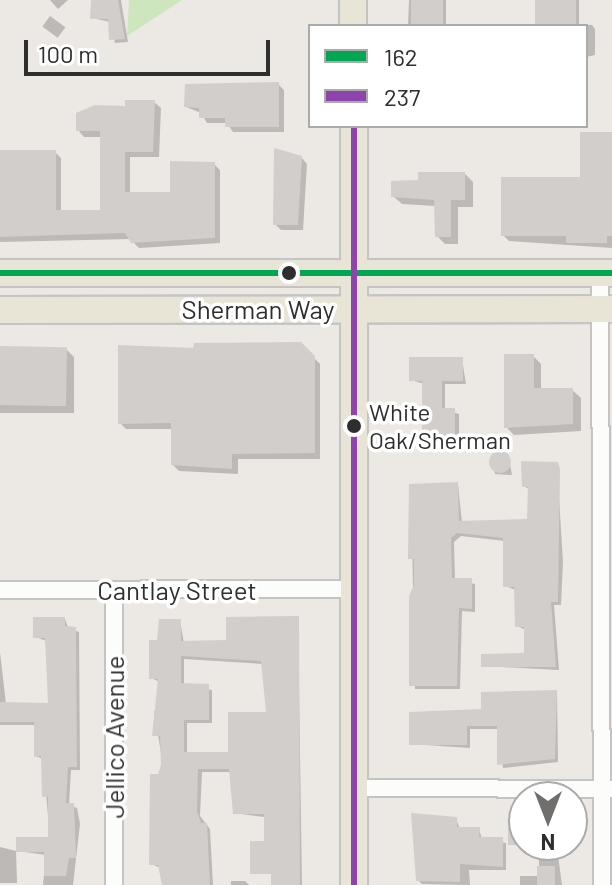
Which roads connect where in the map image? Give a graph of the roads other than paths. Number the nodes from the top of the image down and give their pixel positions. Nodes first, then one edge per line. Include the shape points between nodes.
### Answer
1 (353, 0) edge
2 (353, 24) edge
3 (354, 128) edge
4 (0, 273) edge
5 (353, 273) junction
6 (606, 273) edge
7 (353, 308) junction
8 (606, 309) edge
9 (0, 310) edge
10 (354, 589) junction
11 (0, 590) edge
12 (114, 590) junction
13 (354, 788) junction
14 (607, 789) edge
15 (114, 885) edge
16 (354, 885) edge
17 (602, 885) edge

1 - 2 main road
3 - 5 main road
4 - 5 main road, Sherman Way
5 - 6 main road, Sherman Way
5 - 7 main road
6 - 8 street
7 - 8 main road, Sherman Way
7 - 9 main road, Sherman Way
7 - 10 main road
8 - 14 street
10 - 12 street, Cantlay Street
10 - 13 main road
11 - 12 street, Cantlay Street
12 - 15 street, Jellico Avenue
13 - 14 street
13 - 16 main road
14 - 17 street

